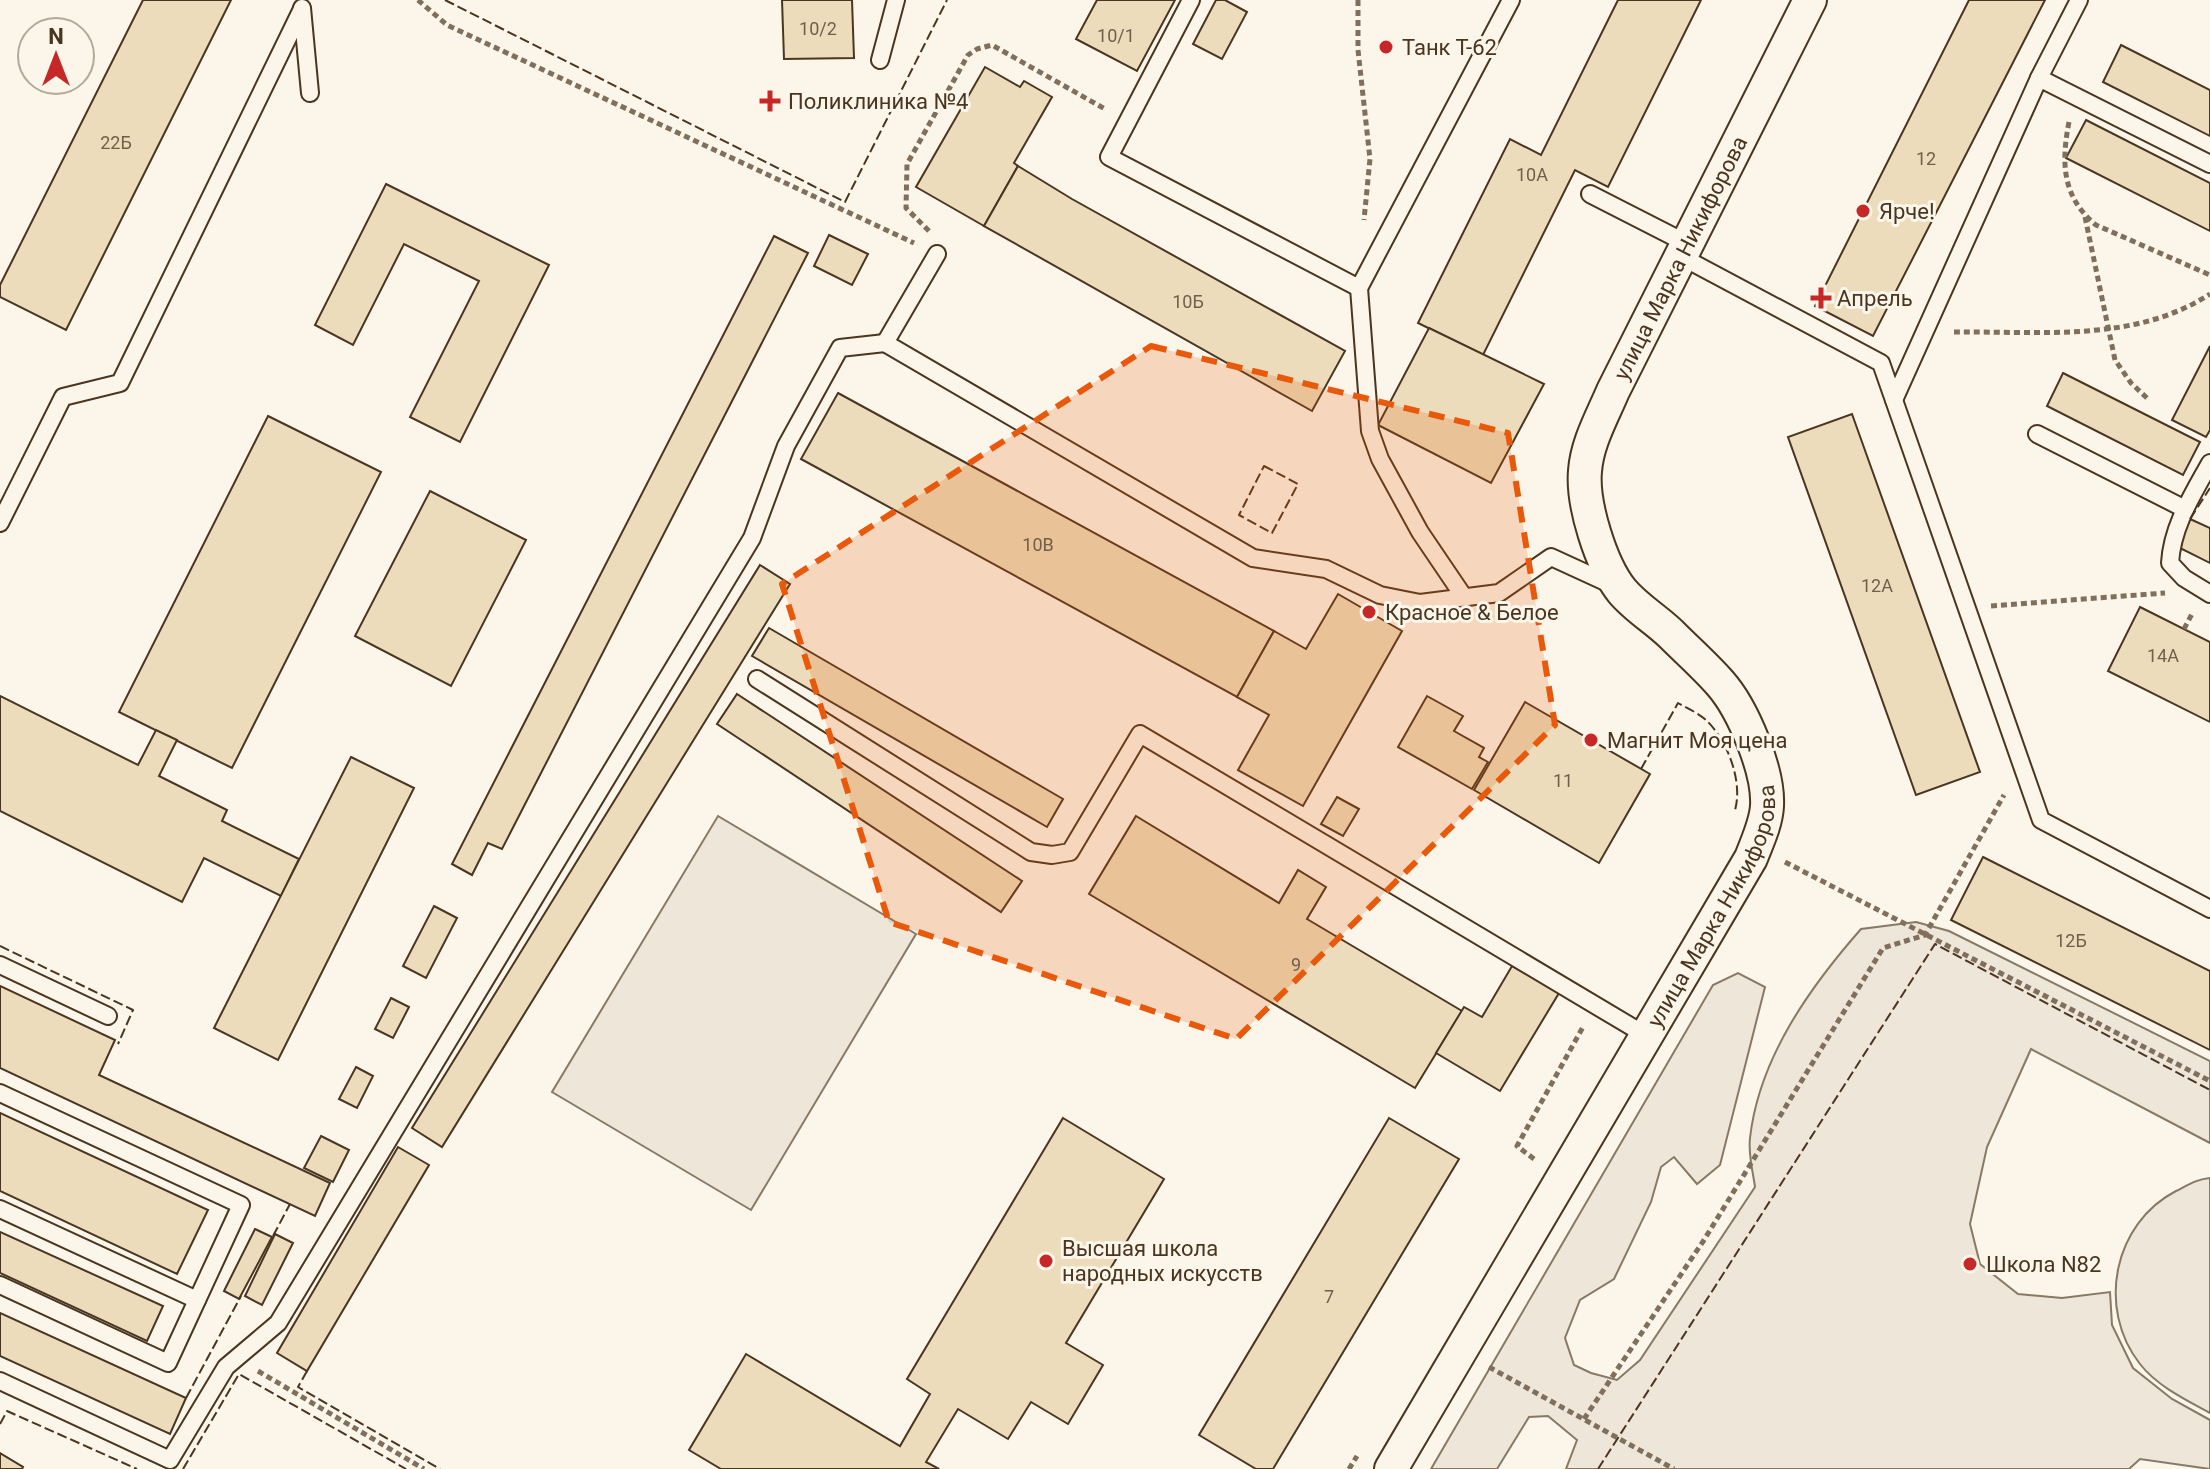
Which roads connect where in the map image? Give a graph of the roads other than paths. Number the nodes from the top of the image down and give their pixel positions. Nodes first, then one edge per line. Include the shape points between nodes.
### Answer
1 (896, 0) edge
2 (1191, 0) edge
3 (1511, 0) edge
4 (1810, 0) edge
5 (2079, 0) edge
6 (304, 5) edge
7 (880, 60) dead end
8 (2039, 78) junction
9 (310, 93) dead end
10 (2210, 164) edge
11 (1590, 194) dead end
12 (1683, 249) junction
13 (937, 254) road end
14 (1359, 288) junction
15 (885, 343) junction
16 (1894, 400) junction
17 (2037, 434) dead end
18 (2210, 463) edge
19 (2185, 509) junction
20 (0, 523) edge
21 (1621, 590) junction
22 (2210, 594) edge
23 (1464, 597) junction
24 (757, 679) dead end
25 (2210, 909) edge
26 (0, 965) edge
27 (108, 1016) dead end
28 (1647, 1036) junction
29 (0, 1093) edge
30 (0, 1209) edge
31 (0, 1285) edge
32 (197, 1300) junction
33 (0, 1381) edge
34 (1391, 1469) edge

1 - 7 lane
2 - 14 lane via 1109,157
3 - 14 lane
4 - 12 street, улица Марка Никифорова
5 - 8 lane
6 - 9 lane
6 - 20 lane via 120,383 63,397
8 - 10 lane
8 - 16 lane
11 - 12 lane
12 - 16 lane via 1881,363
12 - 21 street, улица Марка Никифорова via 1588,449 1585,497 1600,549
13 - 15 lane
14 - 23 lane via 1370,431 1420,532
15 - 23 lane via 1253,558 1326,569 1380,595 1420,603
15 - 33 lane via 840,348 786,446 752,538 278,1323 226,1367 170,1460
16 - 25 lane via 2041,820
17 - 19 lane
18 - 19 lane
19 - 22 lane via 2171,544 2170,563
21 - 23 lane via 1551,557 1499,593
21 - 28 street, улица Марка Никифорова via 1722,685 1747,728 1762,770 1767,806 1755,847
24 - 28 lane via 1031,852 1070,852 1140,734
26 - 27 lane
28 - 34 street, улица Марка Никифорова
29 - 32 lane via 241,1205
30 - 32 lane
31 - 32 lane via 168,1363

